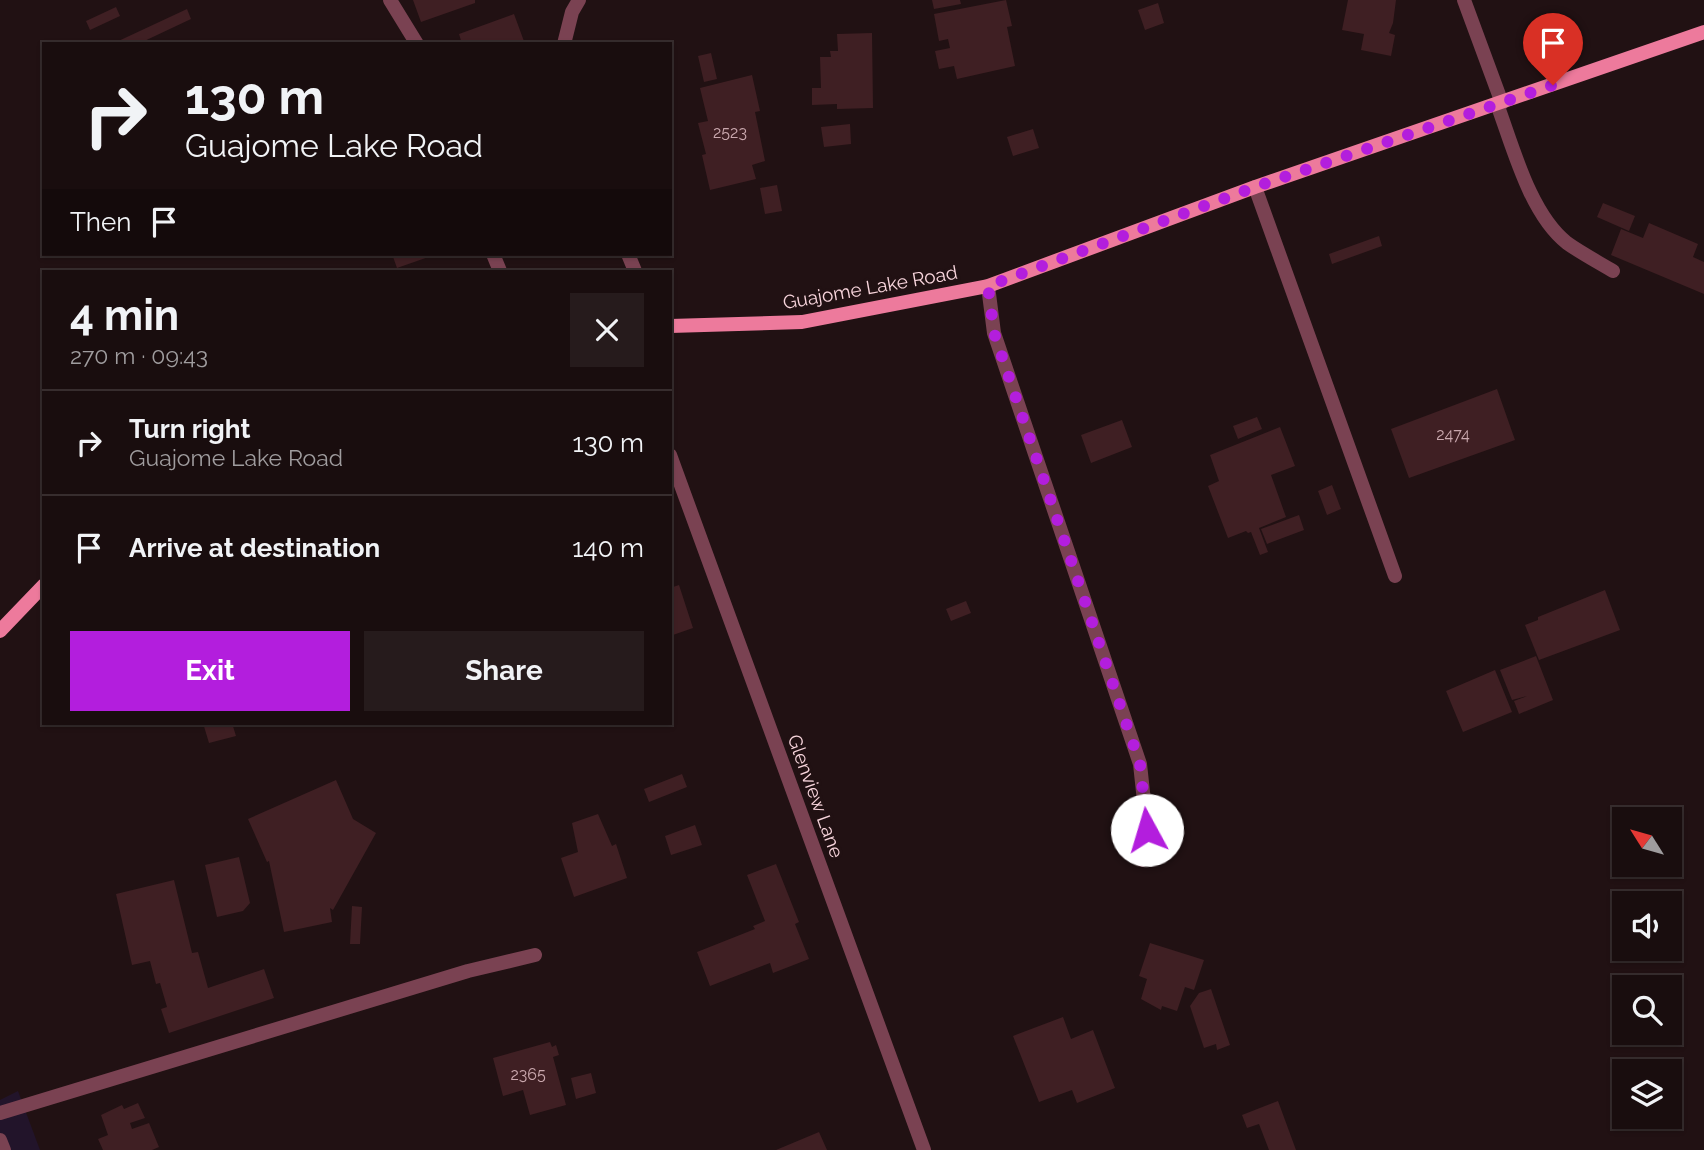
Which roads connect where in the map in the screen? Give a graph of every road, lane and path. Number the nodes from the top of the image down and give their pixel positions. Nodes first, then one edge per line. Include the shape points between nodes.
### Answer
1 (390, 0) edge
2 (579, 0) edge
3 (1464, 0) edge
4 (1704, 32) edge
5 (416, 42) edge
6 (564, 42) edge
7 (1500, 104) junction
8 (1255, 187) junction
9 (1613, 271) dead end
10 (988, 286) junction
11 (672, 326) edge
12 (672, 460) edge
13 (1395, 576) dead end
14 (42, 587) edge
15 (0, 631) edge
16 (1142, 860) dead end
17 (535, 955) dead end
18 (0, 1113) edge
19 (0, 1140) edge
20 (4, 1150) edge
21 (925, 1150) edge

1 - 5 street
2 - 6 street
3 - 7 street
4 - 7 street, Guajome Lake Road
7 - 8 street, Guajome Lake Road
7 - 9 street via 1531,194 1548,220 1565,241
8 - 10 street, Guajome Lake Road
8 - 13 street
10 - 11 street, Guajome Lake Road via 802,322
10 - 16 street via 994,333 1140,764 1147,830
12 - 21 street, Glenview Lane
14 - 15 street
17 - 18 street via 468,971
19 - 20 street

